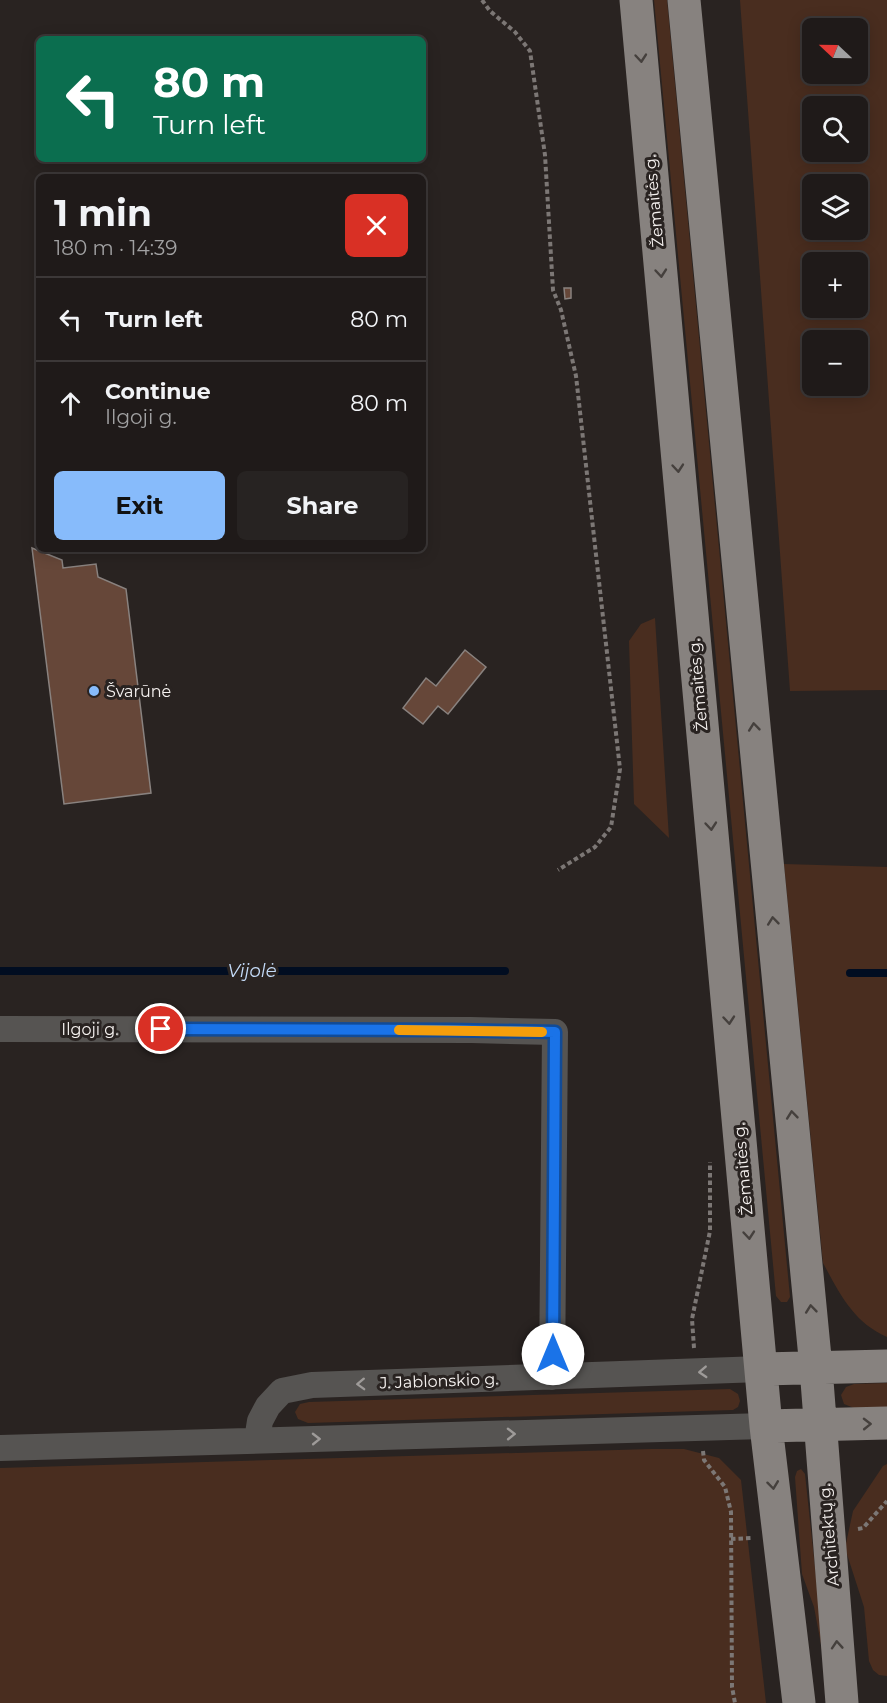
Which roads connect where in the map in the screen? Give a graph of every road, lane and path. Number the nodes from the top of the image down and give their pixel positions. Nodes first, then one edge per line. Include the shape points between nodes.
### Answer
1 (482, 0) edge
2 (636, 0) edge
3 (684, 0) edge
4 (558, 870) dead end
5 (0, 1029) edge
6 (710, 1156) dead end
7 (887, 1366) edge
8 (816, 1368) junction
9 (761, 1369) junction
10 (696, 1372) junction
11 (552, 1377) junction
12 (887, 1423) edge
13 (820, 1425) junction
14 (766, 1426) junction
15 (700, 1429) junction
16 (257, 1440) junction
17 (0, 1448) edge
18 (735, 1703) edge
19 (799, 1703) edge
20 (842, 1703) edge

1 - 4 path via 530,51 545,155 553,290 576,376 620,769 611,827 595,847
2 -> 9 main road, Žemaitės g.
8 -> 3 main road
5 - 11 street, Ilgoji g. via 555,1032
6 - 10 path via 710,1231 692,1319
7 - 8 main road
8 - 9 main road
8 - 13 main road, Architektų g.
9 -> 10 street, J. Jablonskio g.
9 - 14 main road
10 - 11 street, J. Jablonskio g.
11 -> 16 street, J. Jablonskio g. via 312,1385 282,1391 268,1406
13 -> 12 main road
13 - 14 main road
20 -> 13 main road, Architektų g.
14 - 15 street
14 -> 19 main road
16 -> 15 street
15 - 18 path via 704,1460 725,1487 731,1512
16 - 17 street

